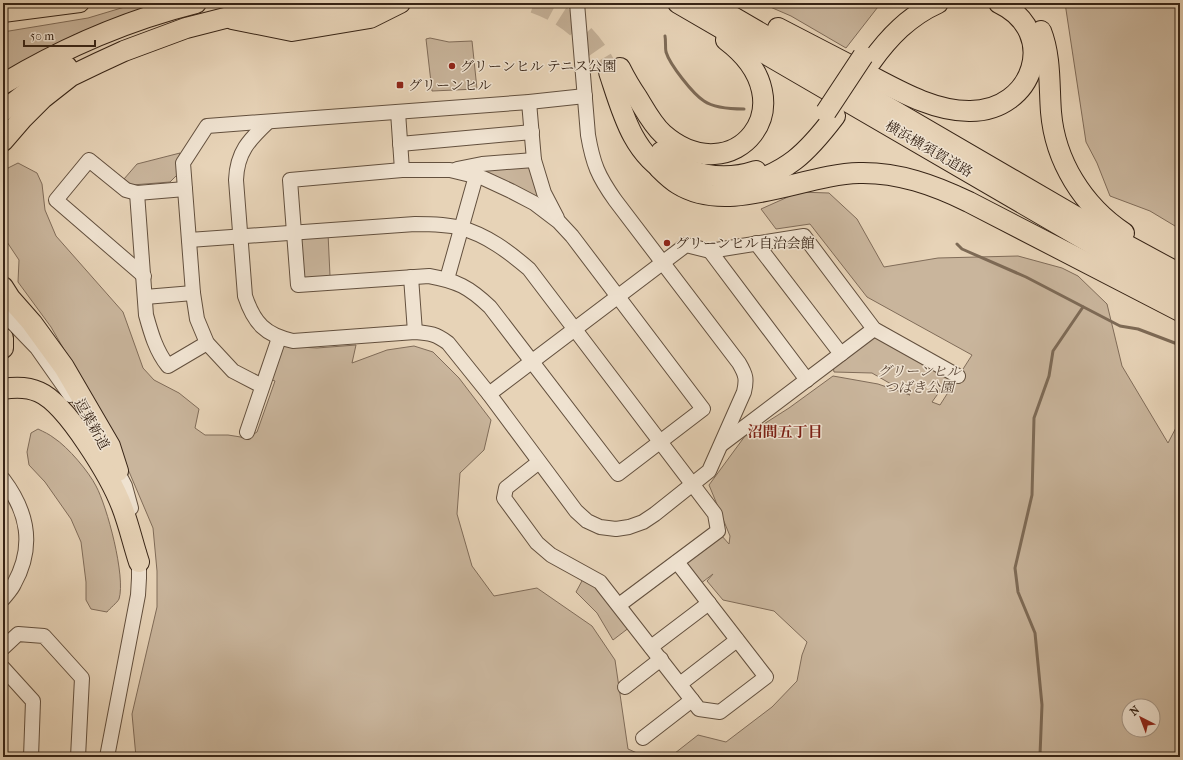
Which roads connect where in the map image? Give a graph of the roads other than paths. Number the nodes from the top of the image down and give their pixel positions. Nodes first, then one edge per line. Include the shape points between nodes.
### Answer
1 (80, 3) edge
2 (196, 3) edge
3 (284, 3) edge
4 (321, 3) edge
5 (577, 3) edge
6 (670, 3) edge
7 (678, 3) edge
8 (709, 3) edge
9 (728, 3) edge
10 (916, 3) edge
11 (938, 3) edge
12 (999, 3) edge
13 (1020, 3) edge
14 (389, 5) edge
15 (233, 11) edge
16 (3, 13) edge
17 (264, 18) junction
18 (867, 59) junction
19 (619, 75) junction
20 (71, 76) junction
21 (3, 84) edge
22 (584, 96) junction
23 (529, 102) junction
24 (3, 111) edge
25 (398, 112) junction
26 (830, 114) junction
27 (3, 122) edge
28 (268, 122) junction
29 (532, 132) junction
30 (3, 141) edge
31 (400, 144) junction
32 (534, 160) junction
33 (659, 168) junction
34 (402, 170) junction
35 (450, 170) junction
36 (476, 176) junction
37 (185, 189) junction
38 (137, 193) junction
39 (559, 222) junction
40 (461, 228) junction
41 (294, 232) junction
42 (240, 236) junction
43 (189, 240) junction
44 (756, 243) junction
45 (710, 251) junction
46 (663, 263) junction
47 (1180, 266) edge
48 (1180, 274) edge
49 (144, 276) junction
50 (411, 277) junction
51 (447, 279) junction
52 (3, 287) edge
53 (193, 293) junction
54 (1180, 295) edge
55 (145, 297) junction
56 (618, 297) junction
57 (3, 306) edge
58 (1180, 311) edge
59 (3, 314) edge
60 (874, 329) junction
61 (575, 330) junction
62 (415, 332) junction
63 (3, 338) edge
64 (279, 338) junction
65 (207, 343) junction
66 (3, 348) edge
67 (841, 354) junction
68 (533, 362) junction
69 (958, 376) dead end
70 (807, 380) junction
71 (262, 386) junction
72 (3, 389) edge
73 (489, 394) junction
74 (247, 432) dead end
75 (660, 442) junction
76 (721, 444) junction
77 (539, 462) junction
78 (118, 471) junction
79 (3, 479) edge
80 (692, 485) junction
81 (139, 562) junction
82 (677, 562) junction
83 (3, 599) edge
84 (709, 603) junction
85 (619, 605) junction
86 (737, 640) junction
87 (651, 647) junction
88 (3, 648) edge
89 (661, 659) junction
90 (3, 668) edge
91 (680, 684) junction
92 (626, 687) dead end
93 (692, 700) junction
94 (643, 738) dead end
95 (31, 757) edge
96 (78, 757) edge
97 (107, 757) edge

1 - 16 main road
2 - 21 highway via 100,35 24,71
3 - 17 highway
4 - 17 highway via 297,7
5 - 22 street
6 - 19 highway via 710,28 737,49 758,76 764,105 760,123 749,139 734,149 715,154 697,153 676,143 663,134
7 - 54 highway, 横浜横須賀道路
8 - 48 highway, 横浜横須賀道路 via 1097,229
9 - 12 highway via 911,96 938,107 970,111 999,106 1010,99 1020,90 1032,67 1033,50 1029,31 1017,15
10 - 18 highway via 886,27
11 - 18 highway via 918,13
13 - 47 highway via 1032,15 1042,33 1048,64 1052,128 1059,153 1073,180 1091,204 1112,225
14 - 15 highway via 277,18
14 - 17 highway via 370,18 292,31
15 - 17 highway
15 - 20 highway via 124,51
15 - 24 highway via 148,32 76,62 36,85
18 - 26 highway, bridge
19 - 26 highway via 638,124 654,146 680,166 710,175 735,176 770,165 790,151
19 - 33 highway via 625,120 643,152
20 - 27 highway via 26,102
20 - 30 highway via 43,98
22 - 23 street
22 - 46 street via 595,168
23 - 25 street
23 - 29 street
25 - 28 street
25 - 31 street
26 - 33 highway via 817,138 794,161 777,173 753,182 728,187 705,186 682,180
28 - 37 street via 207,126 183,163
28 - 42 street via 250,138 237,166
29 - 31 street
29 - 32 street
31 - 34 street
32 - 35 street via 482,164
32 - 39 street via 544,193
33 - 58 highway via 678,185 712,195 752,194 846,174 885,174 910,179 969,202
34 - 35 street
34 - 41 street via 290,180
35 - 36 street
36 - 39 street via 511,191
36 - 40 street
37 - 38 street
37 - 43 street
38 - 49 street
38 - 49 street via 126,190 88,160 56,200
39 - 56 street
40 - 41 street via 415,224
40 - 51 street
40 - 61 street via 488,239 511,253 529,269
41 - 42 street
41 - 50 street via 298,285
42 - 43 street
42 - 64 street via 245,296 250,310 257,322
43 - 53 street
44 - 45 street
44 - 60 street via 804,236
44 - 67 street
45 - 46 street via 686,245
45 - 70 street
46 - 56 street
46 - 76 street via 745,372 744,392
49 - 55 street
50 - 51 street
50 - 62 street
51 - 68 street via 476,294 490,307
52 - 78 highway via 64,367 110,446
53 - 55 street
53 - 65 street via 197,319
55 - 65 street via 146,315 152,334 160,357 168,366
56 - 61 street
56 - 75 street via 704,409
57 - 78 street, 逗葉新道 via 39,342 60,369
59 - 81 street, 逗葉新道 via 37,348 57,376 107,462 126,508
60 - 67 street
60 - 69 street
61 - 68 street
61 - 75 street
62 - 64 street via 293,341
62 - 73 street via 430,333 448,343
63 - 66 highway
64 - 71 street
65 - 71 street via 233,371
67 - 70 street
68 - 73 street
68 - 75 street via 618,474
70 - 76 street
71 - 74 street
72 - 81 highway via 30,389 47,396 57,405 113,486
73 - 77 street
75 - 80 street
76 - 80 street via 709,472
77 - 80 street via 576,511 587,521 600,527 616,529 643,522
77 - 85 street via 506,488 504,498 537,543 551,555 600,582
78 - 81 street, 逗葉新道 via 135,523
79 - 83 street via 20,506 26,526 26,545 14,585
80 - 82 street via 715,514 718,531
81 - 97 street, 逗葉新道 via 134,621
82 - 84 street
82 - 85 street
84 - 86 street
84 - 87 street
85 - 87 street
86 - 91 street
86 - 93 street via 766,677 720,712 699,709
87 - 89 street
88 - 96 street via 18,634 44,636 82,678
89 - 91 street
89 - 92 street
90 - 95 street via 33,701
91 - 93 street
93 - 94 street

